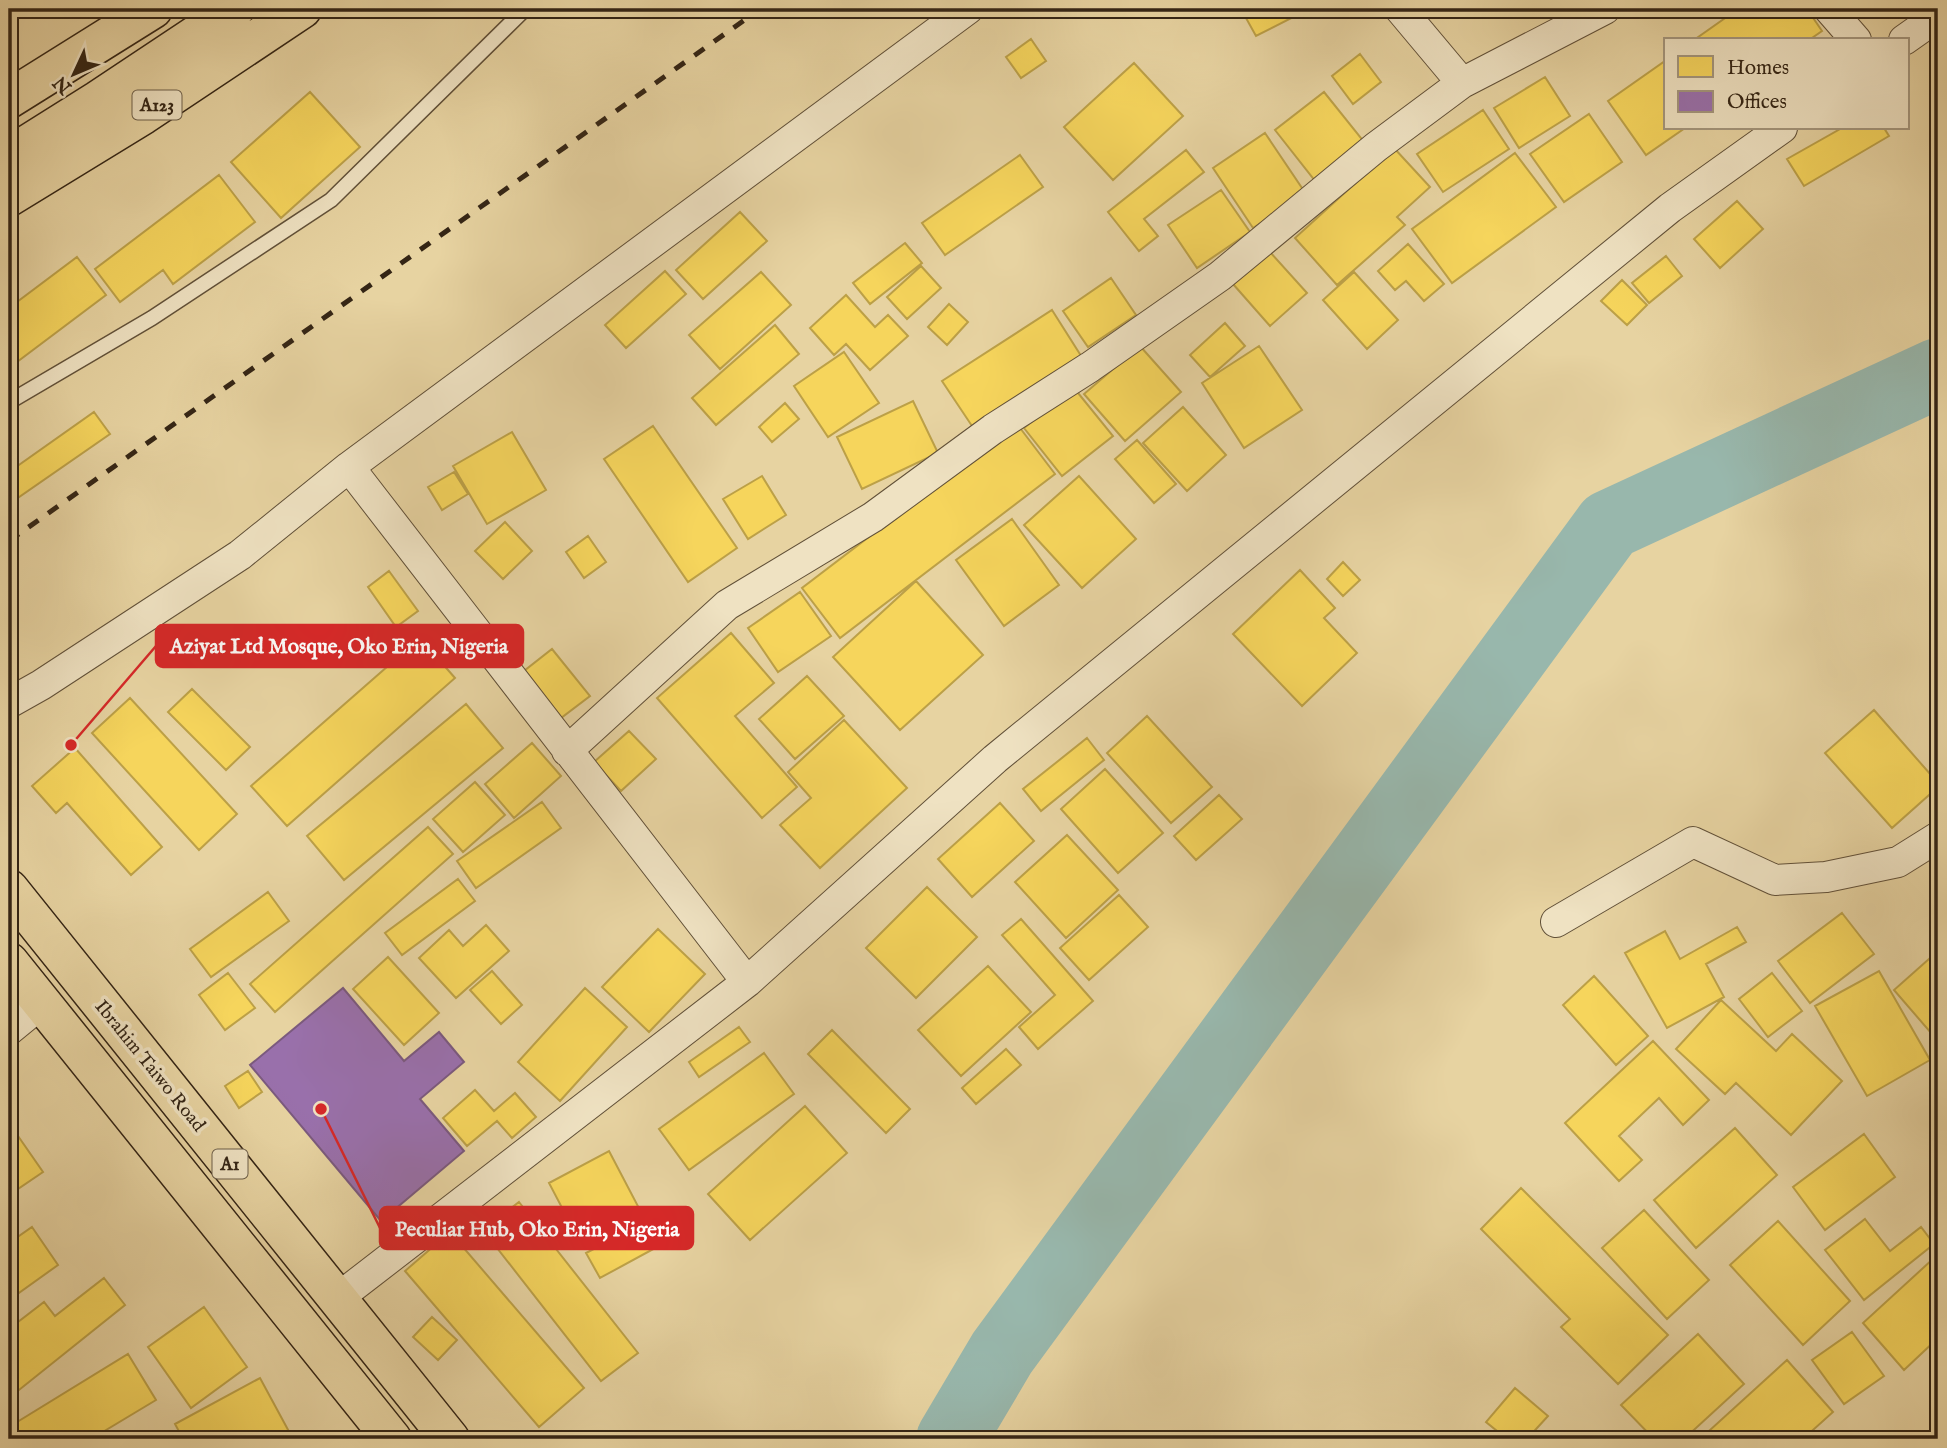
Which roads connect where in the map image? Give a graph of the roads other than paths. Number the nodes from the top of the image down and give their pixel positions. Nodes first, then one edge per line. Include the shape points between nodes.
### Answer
1 (153, 9) edge
2 (192, 9) edge
3 (235, 9) edge
4 (302, 9) edge
5 (525, 9) edge
6 (968, 9) edge
7 (1400, 9) edge
8 (1605, 9) edge
9 (1829, 9) edge
10 (1938, 16) edge
11 (1854, 38) edge
12 (1907, 38) edge
13 (1462, 83) junction
14 (9, 99) edge
15 (9, 129) edge
16 (1779, 130) edge
17 (9, 156) edge
18 (9, 197) edge
19 (9, 402) edge
20 (349, 467) junction
21 (9, 703) edge
22 (567, 751) junction
23 (1938, 837) edge
24 (9, 889) edge
25 (1556, 922) dead end
26 (9, 962) edge
27 (747, 982) junction
28 (43, 1002) junction
29 (9, 1030) edge
30 (338, 1298) junction
31 (392, 1439) edge
32 (450, 1439) edge

1 - 14 highway
2 - 15 highway
3 - 17 highway, A123
4 - 18 highway, A123
5 - 19 lane via 331,200 152,318
6 - 20 street
7 - 13 street
8 - 13 street
9 - 11 street
10 - 12 street
13 - 22 street via 1376,147 1220,276 993,429 873,517 727,605
16 - 27 street via 1670,208 995,759
20 - 21 street via 240,555
20 - 22 street
22 - 27 street
23 - 25 street via 1898,862 1826,877 1776,880 1693,842
24 - 30 highway, Ibrahim Taiwo Road / A1
26 - 28 highway, A1
27 - 30 street
28 - 29 street
28 - 31 highway, A1
30 - 32 highway, Ibrahim Taiwo Road / A1

